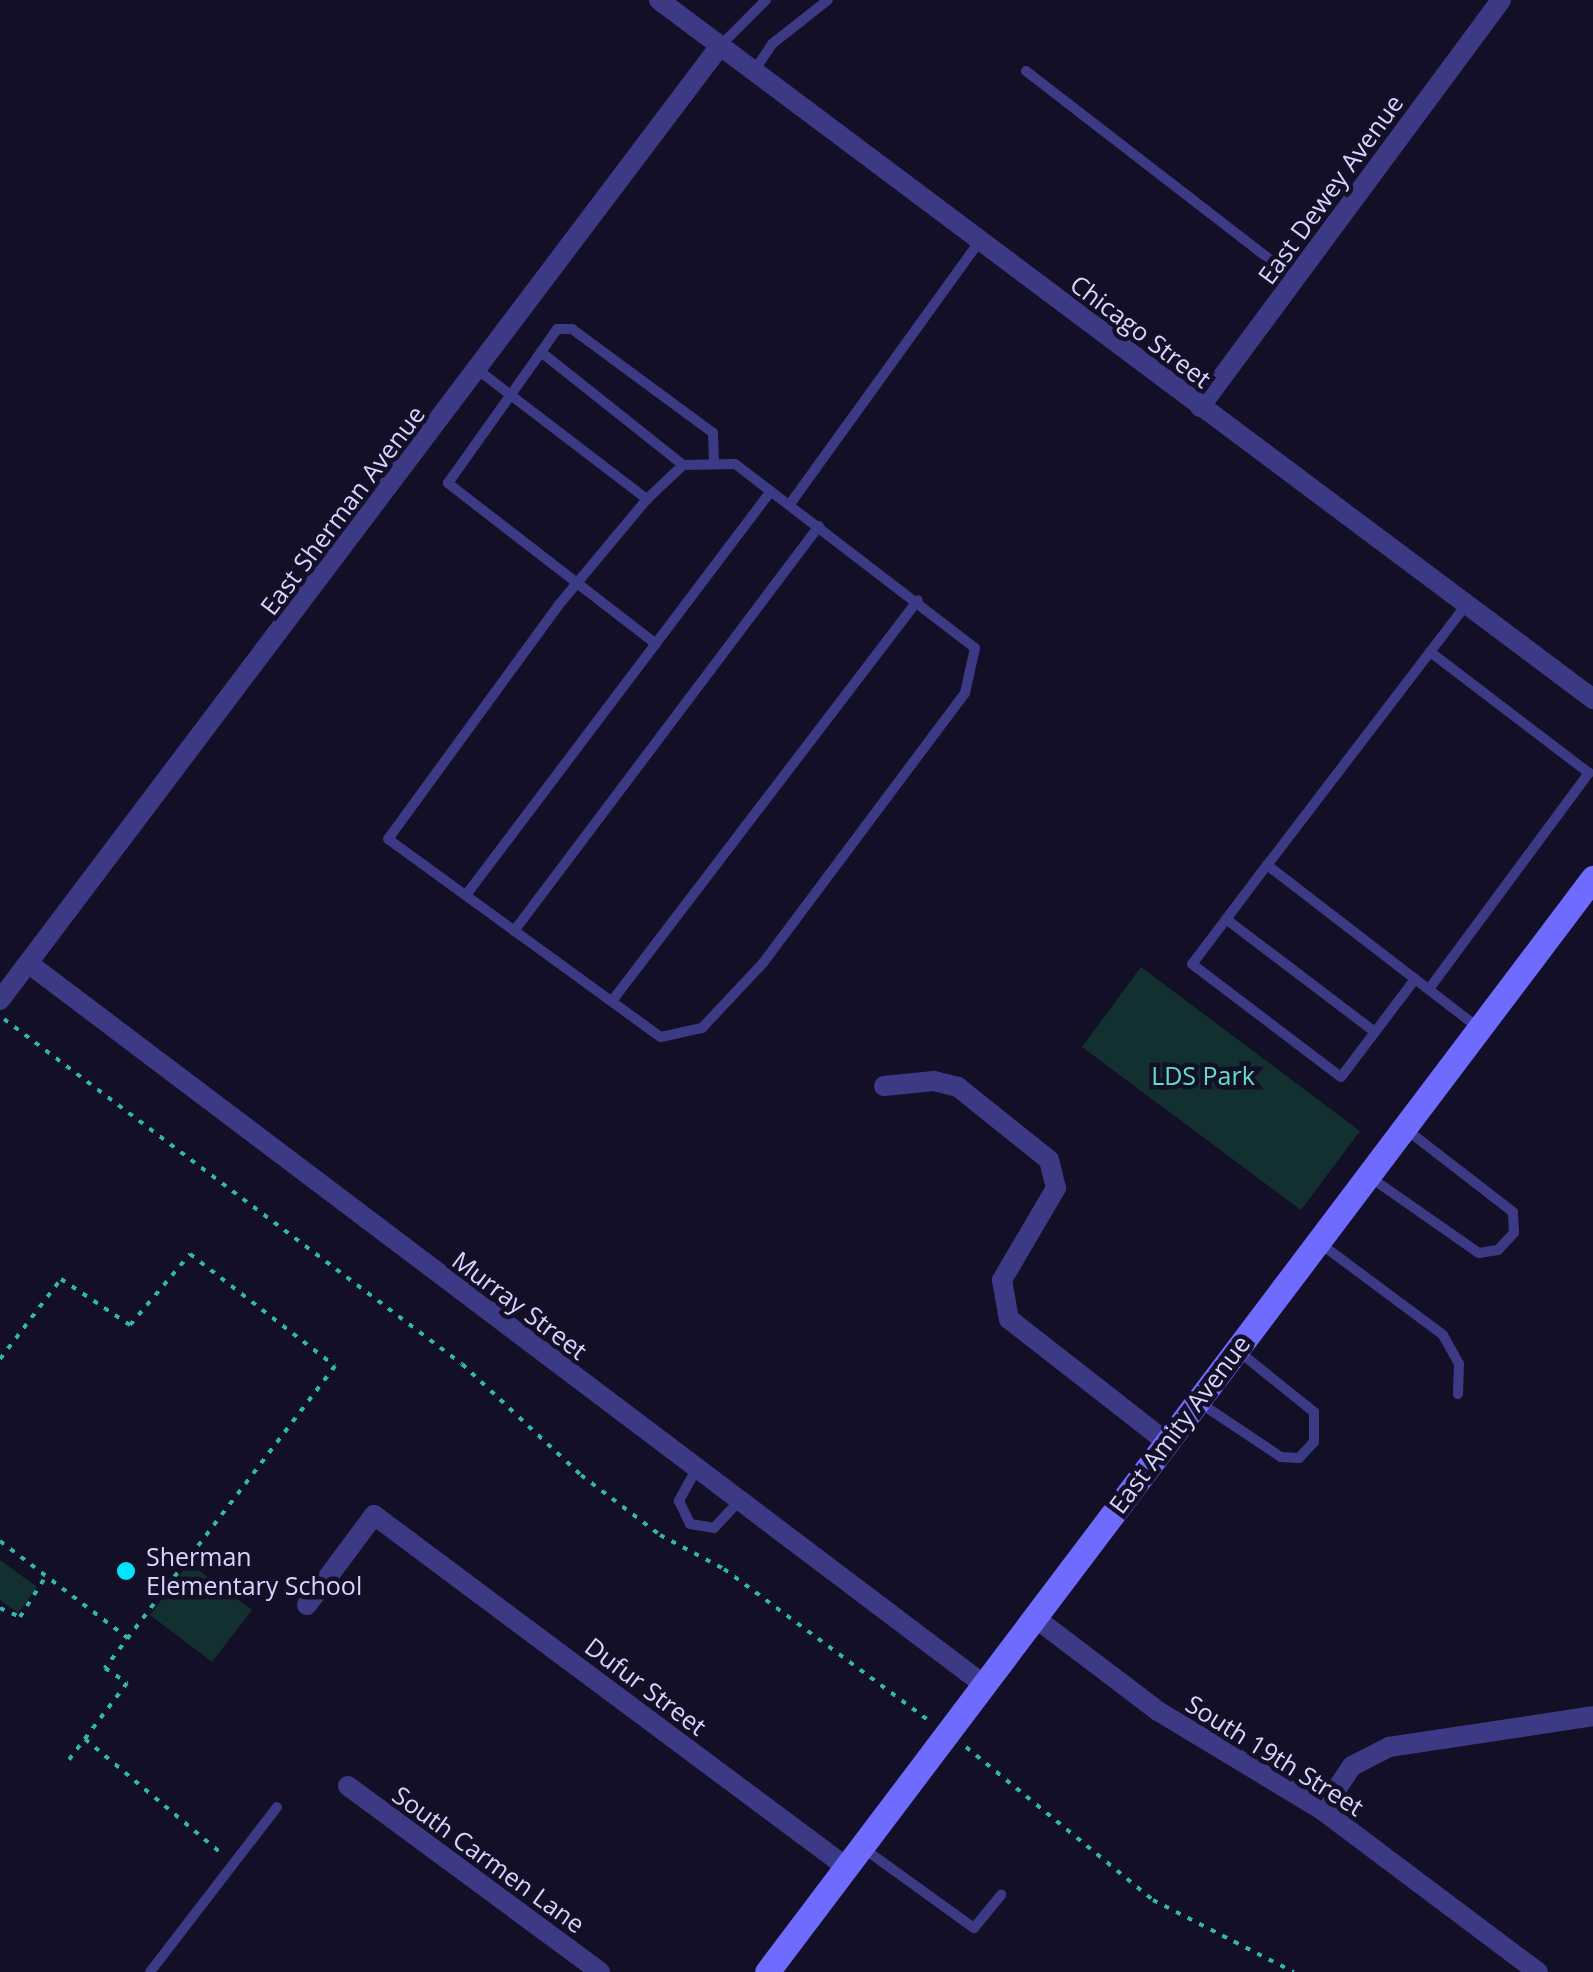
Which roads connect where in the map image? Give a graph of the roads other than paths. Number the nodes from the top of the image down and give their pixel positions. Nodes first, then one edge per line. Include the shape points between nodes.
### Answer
1 (660, 0) edge
2 (766, 0) edge
3 (828, 0) edge
4 (1501, 0) edge
5 (720, 46) junction
6 (754, 71) junction
7 (1026, 71) dead end
8 (980, 241) junction
9 (1294, 279) junction
10 (540, 352) junction
11 (478, 370) junction
12 (509, 394) junction
13 (1200, 407) junction
14 (714, 464) junction
15 (683, 465) junction
16 (772, 491) junction
17 (647, 499) junction
18 (790, 504) junction
19 (819, 526) junction
20 (579, 581) junction
21 (918, 600) junction
22 (1466, 605) junction
23 (656, 644) junction
24 (1430, 652) junction
25 (1593, 699) edge
26 (1267, 865) junction
27 (1593, 878) edge
28 (466, 896) junction
29 (1226, 919) junction
30 (514, 930) junction
31 (28, 963) junction
32 (1415, 979) junction
33 (1428, 989) junction
34 (0, 1000) edge
35 (612, 1001) junction
36 (1477, 1026) junction
37 (1375, 1032) junction
38 (884, 1086) dead end
39 (1402, 1126) junction
40 (1366, 1174) junction
41 (1316, 1241) junction
42 (1235, 1349) junction
43 (1458, 1394) dead end
44 (1196, 1400) junction
45 (1165, 1441) junction
46 (697, 1468) junction
47 (740, 1500) junction
48 (306, 1605) dead end
49 (1034, 1617) junction
50 (983, 1684) junction
51 (1593, 1716) edge
52 (348, 1786) dead end
53 (277, 1807) dead end
54 (1322, 1810) junction
55 (854, 1857) junction
56 (1001, 1895) dead end
57 (150, 1972) edge
58 (600, 1972) edge
59 (767, 1972) edge
60 (1538, 1972) edge

1 - 5 street, Chicago Street
2 - 5 lane
3 - 6 lane via 772,44
4 - 9 street, East Dewey Avenue
5 - 6 street, Chicago Street
5 - 11 street, East Sherman Avenue
6 - 8 street, Chicago Street
7 - 9 lane
8 - 13 street, Chicago Street
8 - 18 lane
9 - 13 street, East Dewey Avenue
10 - 12 lane
10 - 14 lane via 557,329 572,329 712,433
10 - 15 lane
11 - 12 lane
11 - 31 street, East Sherman Avenue
12 - 17 lane
12 - 20 lane via 448,483
13 - 22 street, Chicago Street
14 - 15 lane
14 - 16 lane via 735,464
15 - 17 lane
16 - 18 lane
16 - 23 lane
17 - 20 lane
18 - 19 lane
19 - 21 lane
19 - 30 lane
20 - 23 lane
20 - 28 lane via 388,839
21 - 35 lane
21 - 35 lane via 975,648 965,693 763,963 702,1028 661,1037
22 - 24 lane
22 - 25 street, Chicago Street
23 - 28 lane
24 - 26 lane
24 - 33 lane via 1589,773
26 - 29 lane
26 - 32 lane
27 - 36 main road, East Amity Avenue
28 - 30 lane
29 - 37 lane
29 - 37 lane via 1192,964 1341,1077
30 - 35 lane
31 - 34 street, East Sherman Avenue
31 - 46 street, Murray Street
32 - 33 lane
32 - 37 lane
33 - 36 lane
36 - 39 main road, East Amity Avenue
38 - 45 street via 934,1081 958,1087 1049,1160 1056,1188 1002,1280 1009,1319
39 - 40 main road, East Amity Avenue
39 - 40 lane via 1513,1212 1514,1232 1498,1250 1479,1252
40 - 41 main road, East Amity Avenue
41 - 42 main road, East Amity Avenue
41 - 43 lane via 1443,1335 1459,1364
42 - 44 main road, East Amity Avenue
42 - 44 lane via 1314,1412 1314,1442 1299,1458 1280,1457
44 - 45 main road, East Amity Avenue
45 - 49 main road, East Amity Avenue
46 - 47 street, Murray Street
46 - 47 lane via 679,1501 690,1524 722,1524
47 - 50 street, Murray Street
48 - 55 street, Dufur Street via 374,1515
49 - 50 main road, East Amity Avenue
49 - 54 street, South 19th Street via 1158,1711
50 - 55 main road, East Amity Avenue
51 - 54 street via 1389,1747 1352,1766
52 - 58 street, South Carmen Lane
53 - 57 lane
54 - 60 street, South 19th Street
55 - 56 lane via 974,1928
55 - 59 main road, East Amity Avenue

